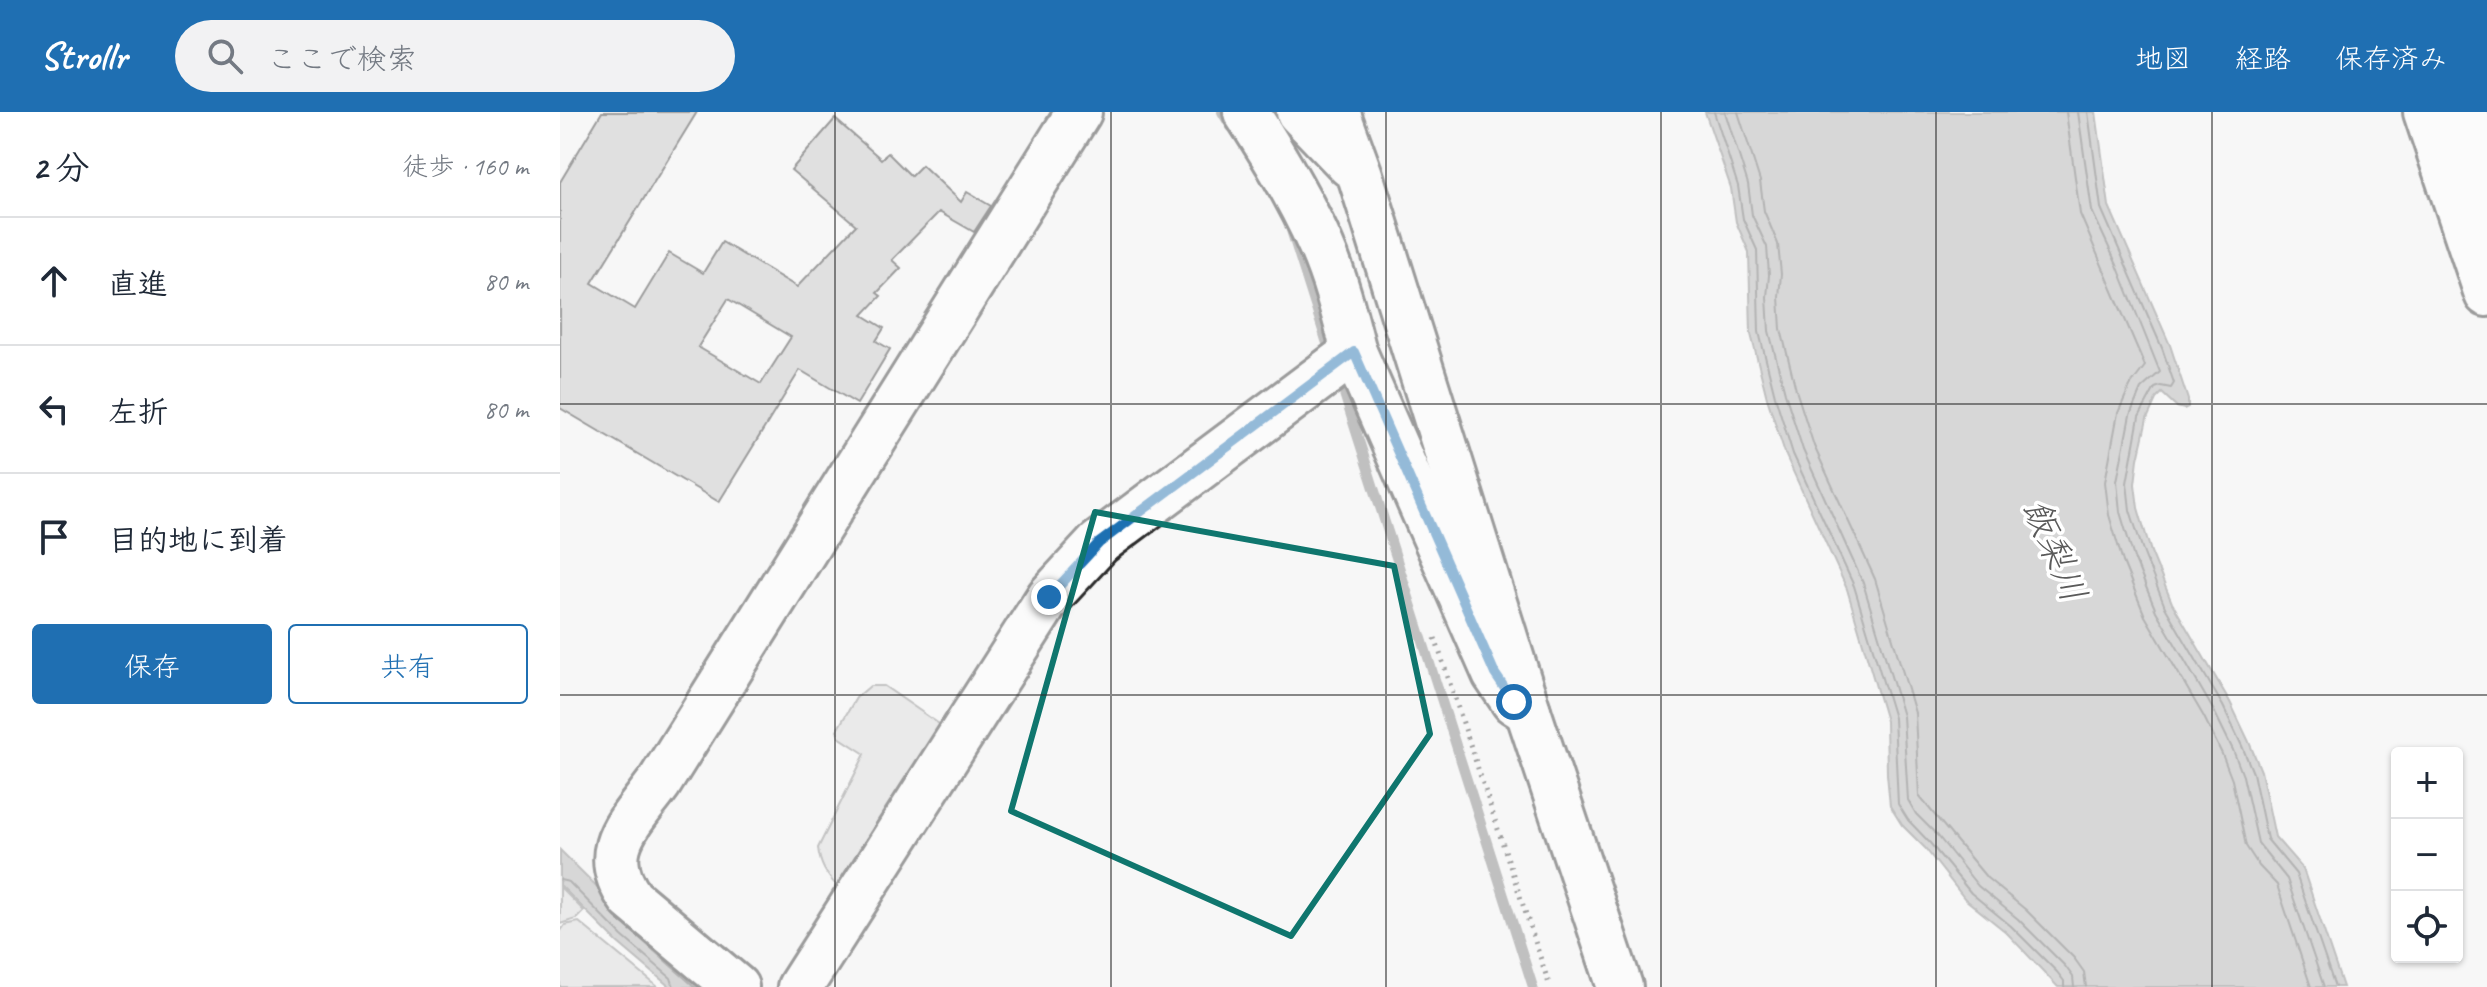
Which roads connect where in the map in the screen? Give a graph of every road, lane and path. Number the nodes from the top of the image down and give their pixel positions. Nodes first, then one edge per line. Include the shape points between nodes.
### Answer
1 (1079, 112) edge
2 (1246, 112) edge
3 (1299, 112) edge
4 (1337, 112) edge
5 (2426, 112) edge
6 (2466, 112) edge
7 (1360, 175) junction
8 (2484, 285) edge
9 (1354, 352) junction
10 (1431, 627) dead end
11 (1528, 711) junction
12 (736, 987) edge
13 (800, 987) edge
14 (1550, 987) edge
15 (1620, 987) edge

1 - 12 street via 615,850 618,882 631,899
2 - 9 street via 1322,248
3 - 7 street
4 - 7 street
5 - 8 street
6 - 8 street via 2485,215
7 - 11 street
9 - 11 street via 1495,674 1514,702
9 - 13 street via 1099,543 1049,597
10 - 14 path
11 - 15 street

